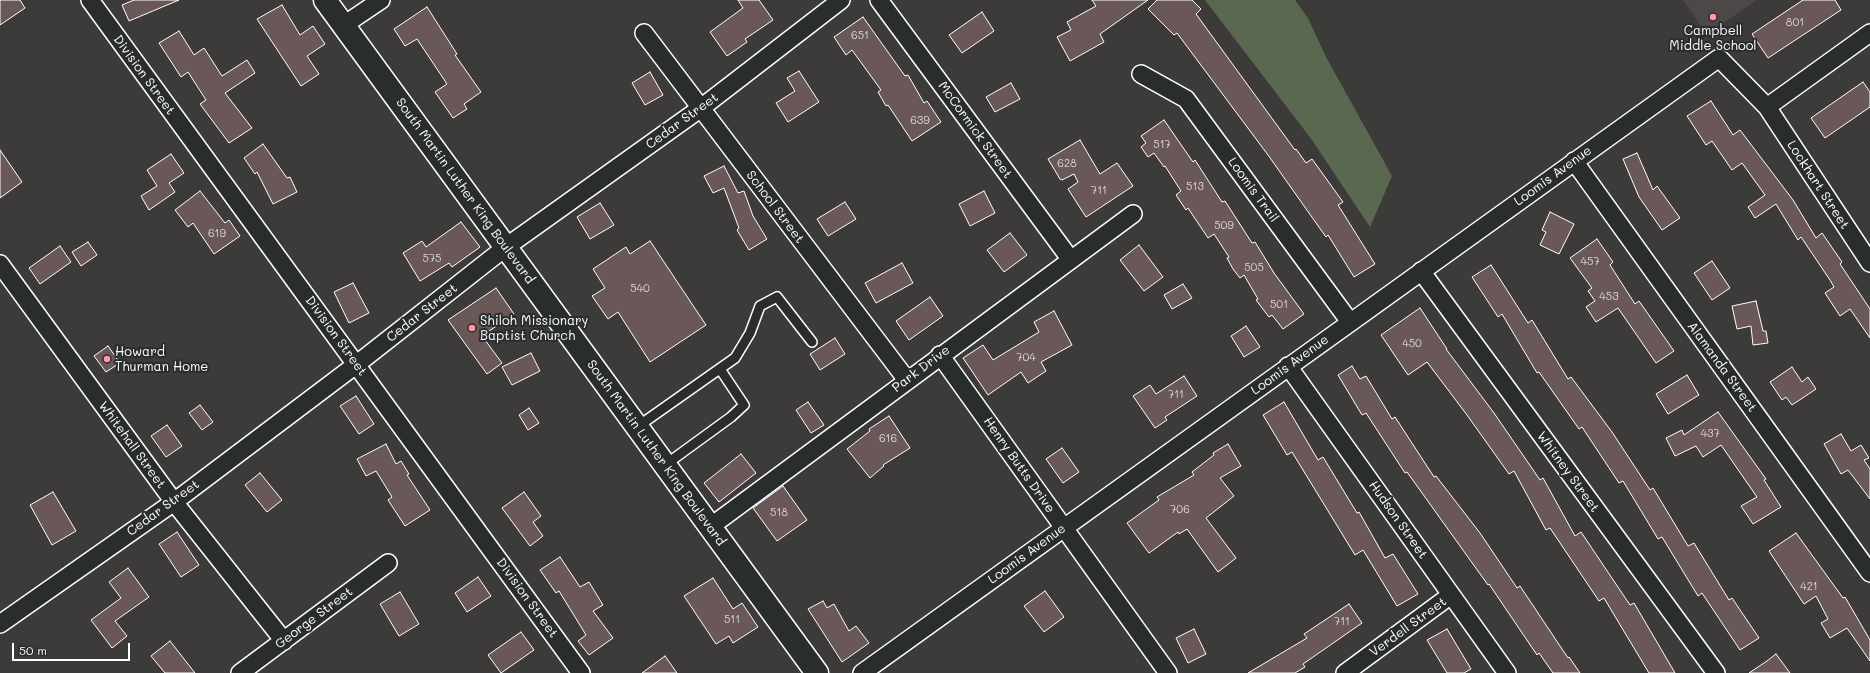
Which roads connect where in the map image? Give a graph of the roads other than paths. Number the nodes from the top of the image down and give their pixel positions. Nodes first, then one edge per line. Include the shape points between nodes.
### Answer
1 (90, 0) edge
2 (325, 0) edge
3 (381, 0) edge
4 (841, 0) edge
5 (879, 0) edge
6 (344, 26) junction
7 (644, 33) dead end
8 (1870, 34) edge
9 (1719, 58) joint
10 (1141, 74) dead end
11 (1767, 107) junction
12 (701, 108) junction
13 (1574, 161) junction
14 (1133, 214) dead end
15 (506, 247) junction
16 (1868, 258) edge
17 (1071, 260) junction
18 (0, 264) edge
19 (1421, 271) junction
20 (1350, 322) junction
21 (812, 342) dead end
22 (940, 355) junction
23 (357, 364) junction
24 (1288, 366) junction
25 (720, 369) junction
26 (906, 380) junction
27 (637, 427) junction
28 (665, 465) junction
29 (174, 502) junction
30 (710, 526) junction
31 (1063, 528) junction
32 (388, 563) dead end
33 (1870, 573) edge
34 (1451, 595) junction
35 (0, 624) edge
36 (284, 641) junction
37 (240, 673) edge
38 (581, 673) edge
39 (817, 673) edge
40 (862, 673) edge
41 (1168, 673) edge
42 (1345, 673) edge
43 (1507, 673) edge
44 (1716, 673) edge

1 - 23 street, Division Street
2 - 6 street, South Martin Luther King Boulevard
3 - 6 street
4 - 12 street, Cedar Street
5 - 17 street, McCormick Street
6 - 15 street, South Martin Luther King Boulevard
7 - 12 street, School Street
8 - 11 street
9 - 11 street, Lockhart Street
9 - 13 street, Loomis Avenue
10 - 20 street, Loomis Trail via 1186,99
11 - 16 street, Lockhart Street
12 - 15 street, Cedar Street
12 - 26 street, School Street
13 - 19 street, Loomis Avenue
13 - 33 street, Alamanda Street
14 - 17 street, Park Drive
15 - 23 street, Cedar Street
15 - 27 street, South Martin Luther King Boulevard
17 - 22 street, Park Drive
18 - 29 street, Whitehall Street
19 - 20 street, Loomis Avenue
19 - 44 street, Whitney Street
20 - 24 street, Loomis Avenue
21 - 25 lane via 777,297 760,306 750,333 735,358
22 - 26 street, Park Drive
22 - 31 street, Henry Butts Drive
23 - 29 street, Cedar Street
23 - 38 street, Division Street
24 - 31 street, Loomis Avenue
24 - 34 street, Hudson Street
25 - 27 lane
25 - 28 lane via 744,406
26 - 30 street, Park Drive
27 - 28 street, South Martin Luther King Boulevard
28 - 30 street, South Martin Luther King Boulevard
29 - 35 street, Cedar Street
29 - 36 street, Whitehall Street
30 - 39 street, South Martin Luther King Boulevard
31 - 40 street, Loomis Avenue
31 - 41 street, Henry Butts Drive
32 - 36 street, George Street
34 - 42 street, Verdell Street
34 - 43 street, Hudson Street
36 - 37 street, George Street

